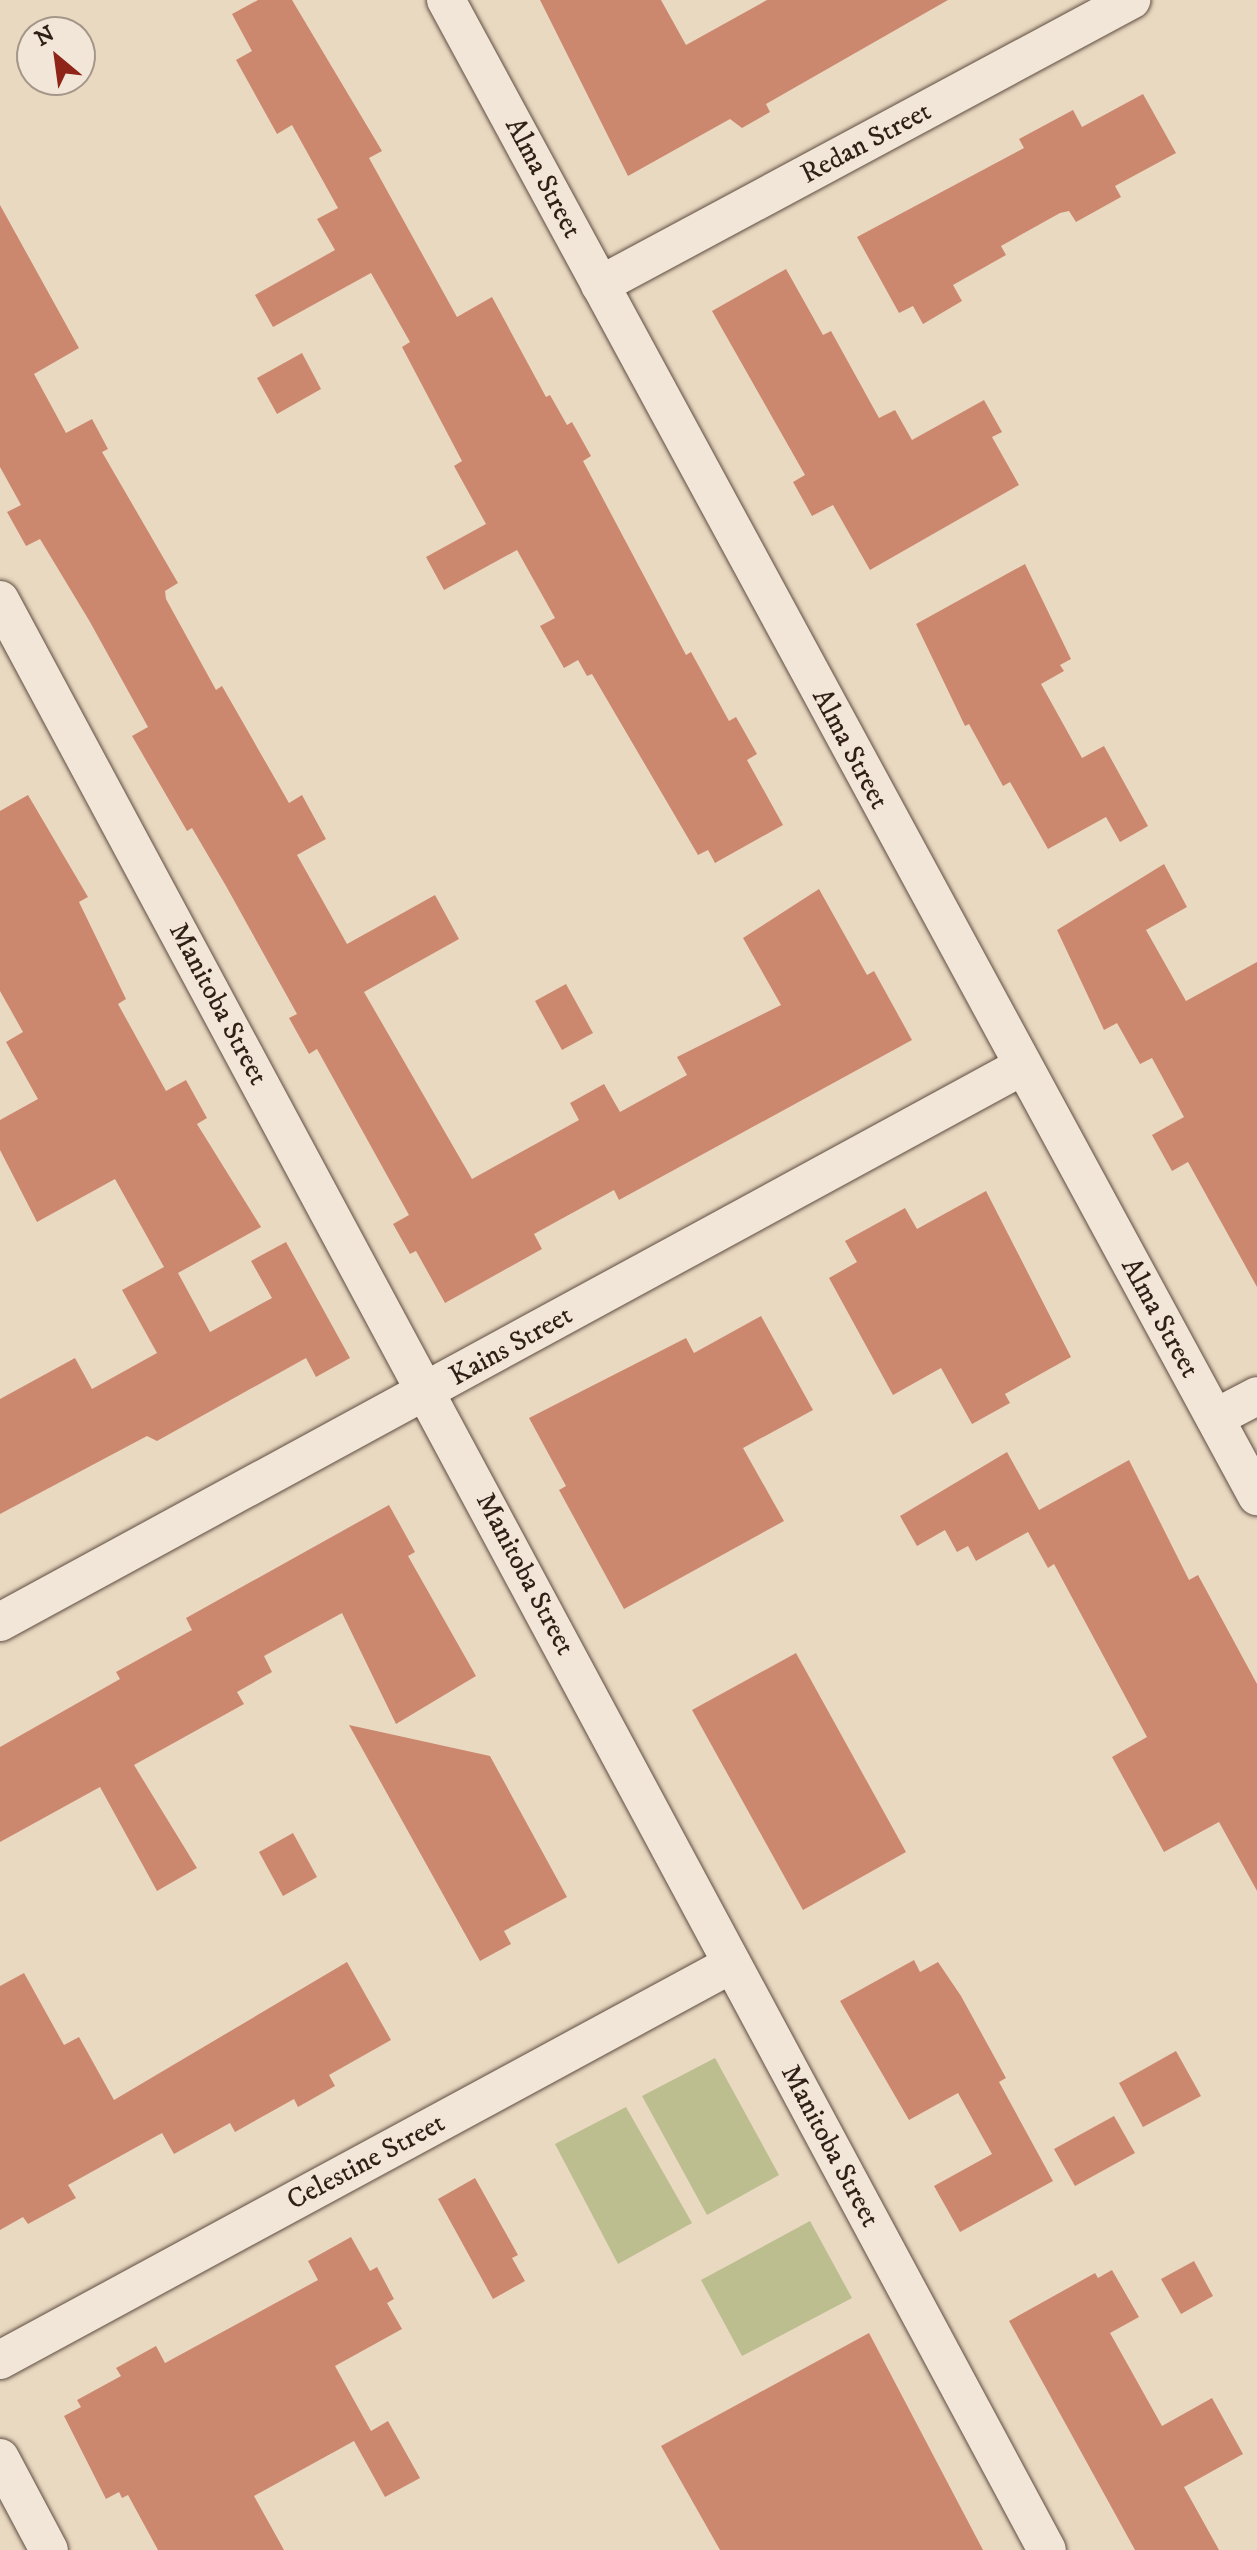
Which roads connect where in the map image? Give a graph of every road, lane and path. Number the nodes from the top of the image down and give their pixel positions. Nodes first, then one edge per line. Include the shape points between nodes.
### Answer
1 (446, 0) edge
2 (1131, 0) edge
3 (600, 285) junction
4 (0, 600) edge
5 (1021, 1067) junction
6 (427, 1392) junction
7 (1257, 1396) edge
8 (1215, 1418) junction
9 (1257, 1496) edge
10 (0, 1622) edge
11 (732, 1964) junction
12 (0, 2360) edge
13 (0, 2458) edge
14 (49, 2550) edge
15 (1047, 2550) edge

1 - 3 street, Alma Street
2 - 3 street, Redan Street
3 - 5 street, Alma Street
4 - 6 street, Manitoba Street
5 - 6 street, Kains Street
5 - 8 street, Alma Street
6 - 10 street, Kains Street
6 - 11 street, Manitoba Street
7 - 8 street
8 - 9 street, Alma Street
11 - 12 street, Celestine Street
11 - 15 street, Manitoba Street
13 - 14 street

